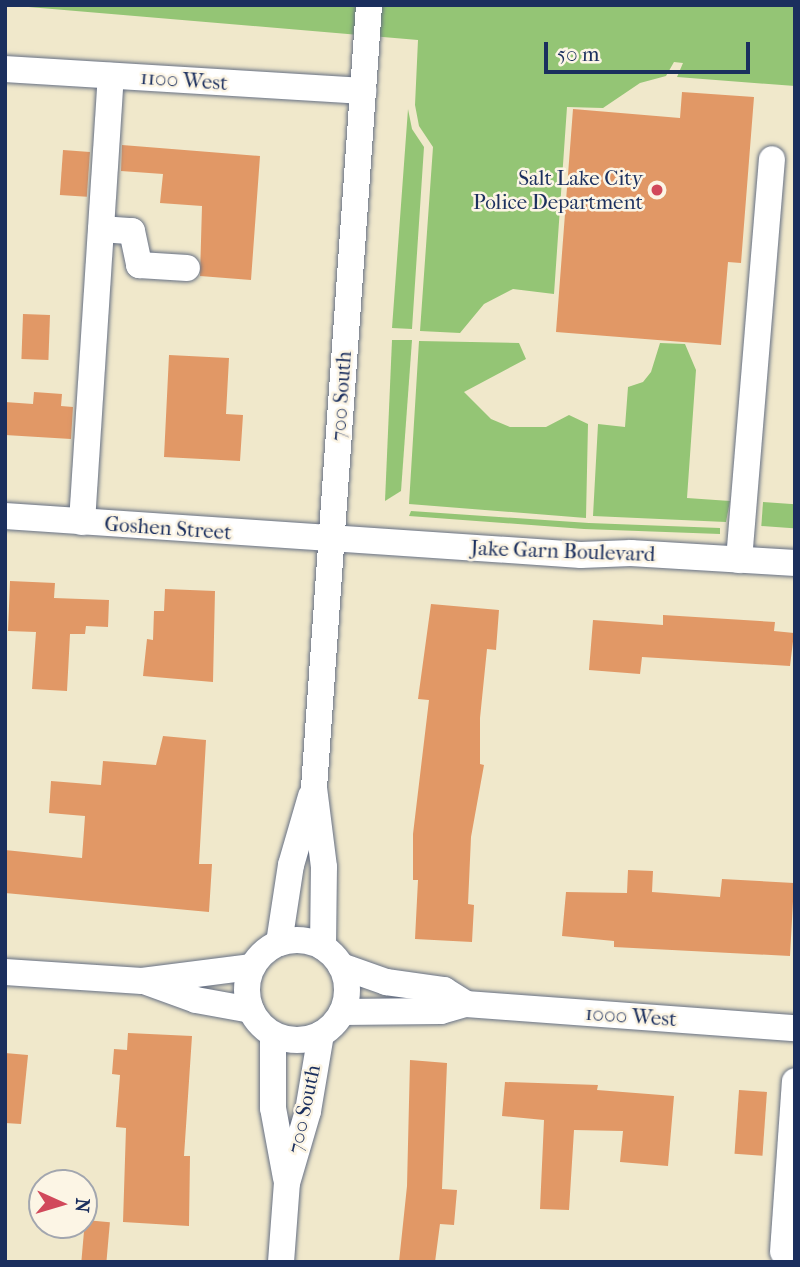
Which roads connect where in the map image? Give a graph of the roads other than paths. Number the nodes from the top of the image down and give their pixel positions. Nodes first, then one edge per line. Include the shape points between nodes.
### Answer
1 (369, 5) edge
2 (5, 69) edge
3 (111, 76) junction
4 (363, 91) junction
5 (772, 159) dead end
6 (101, 229) junction
7 (187, 268) dead end
8 (5, 516) edge
9 (82, 522) junction
10 (331, 539) junction
11 (739, 560) junction
12 (795, 563) edge
13 (314, 788) junction
14 (279, 943) junction
15 (332, 957) junction
16 (252, 967) junction
17 (5, 972) edge
18 (142, 981) junction
19 (466, 1004) junction
20 (251, 1010) junction
21 (342, 1012) junction
22 (795, 1028) edge
23 (321, 1034) junction
24 (273, 1035) junction
25 (795, 1081) edge
26 (287, 1183) junction
27 (783, 1252) dead end
28 (281, 1262) edge

1 - 4 street, 700 South
2 - 3 street, 1100 West
3 - 4 street, 1100 West
3 - 6 street
4 - 10 street, 700 South
5 - 11 street
6 - 7 street via 132,231 139,265
6 - 9 street
8 - 9 street, Goshen Street
9 - 10 street, Goshen Street
10 - 11 street, Jake Garn Boulevard
10 - 13 street, 700 South
11 - 12 street, Jake Garn Boulevard
13 - 14 street, 700 South via 290,865
13 - 15 street, 700 South
14 - 15 street via 309,942
14 - 16 street
15 - 19 street, 1000 West via 386,982 444,990
15 - 21 street via 346,981
16 - 18 street
16 - 20 street via 247,981
17 - 18 street
18 - 20 street via 196,1000
19 - 21 street, 1000 West via 441,1010
19 - 22 street, 1000 West
20 - 24 street
21 - 23 street
23 - 24 street via 298,1041
23 - 26 street, 700 South via 308,1111
24 - 26 street, 700 South via 273,1108
25 - 27 street
26 - 28 street, 700 South

